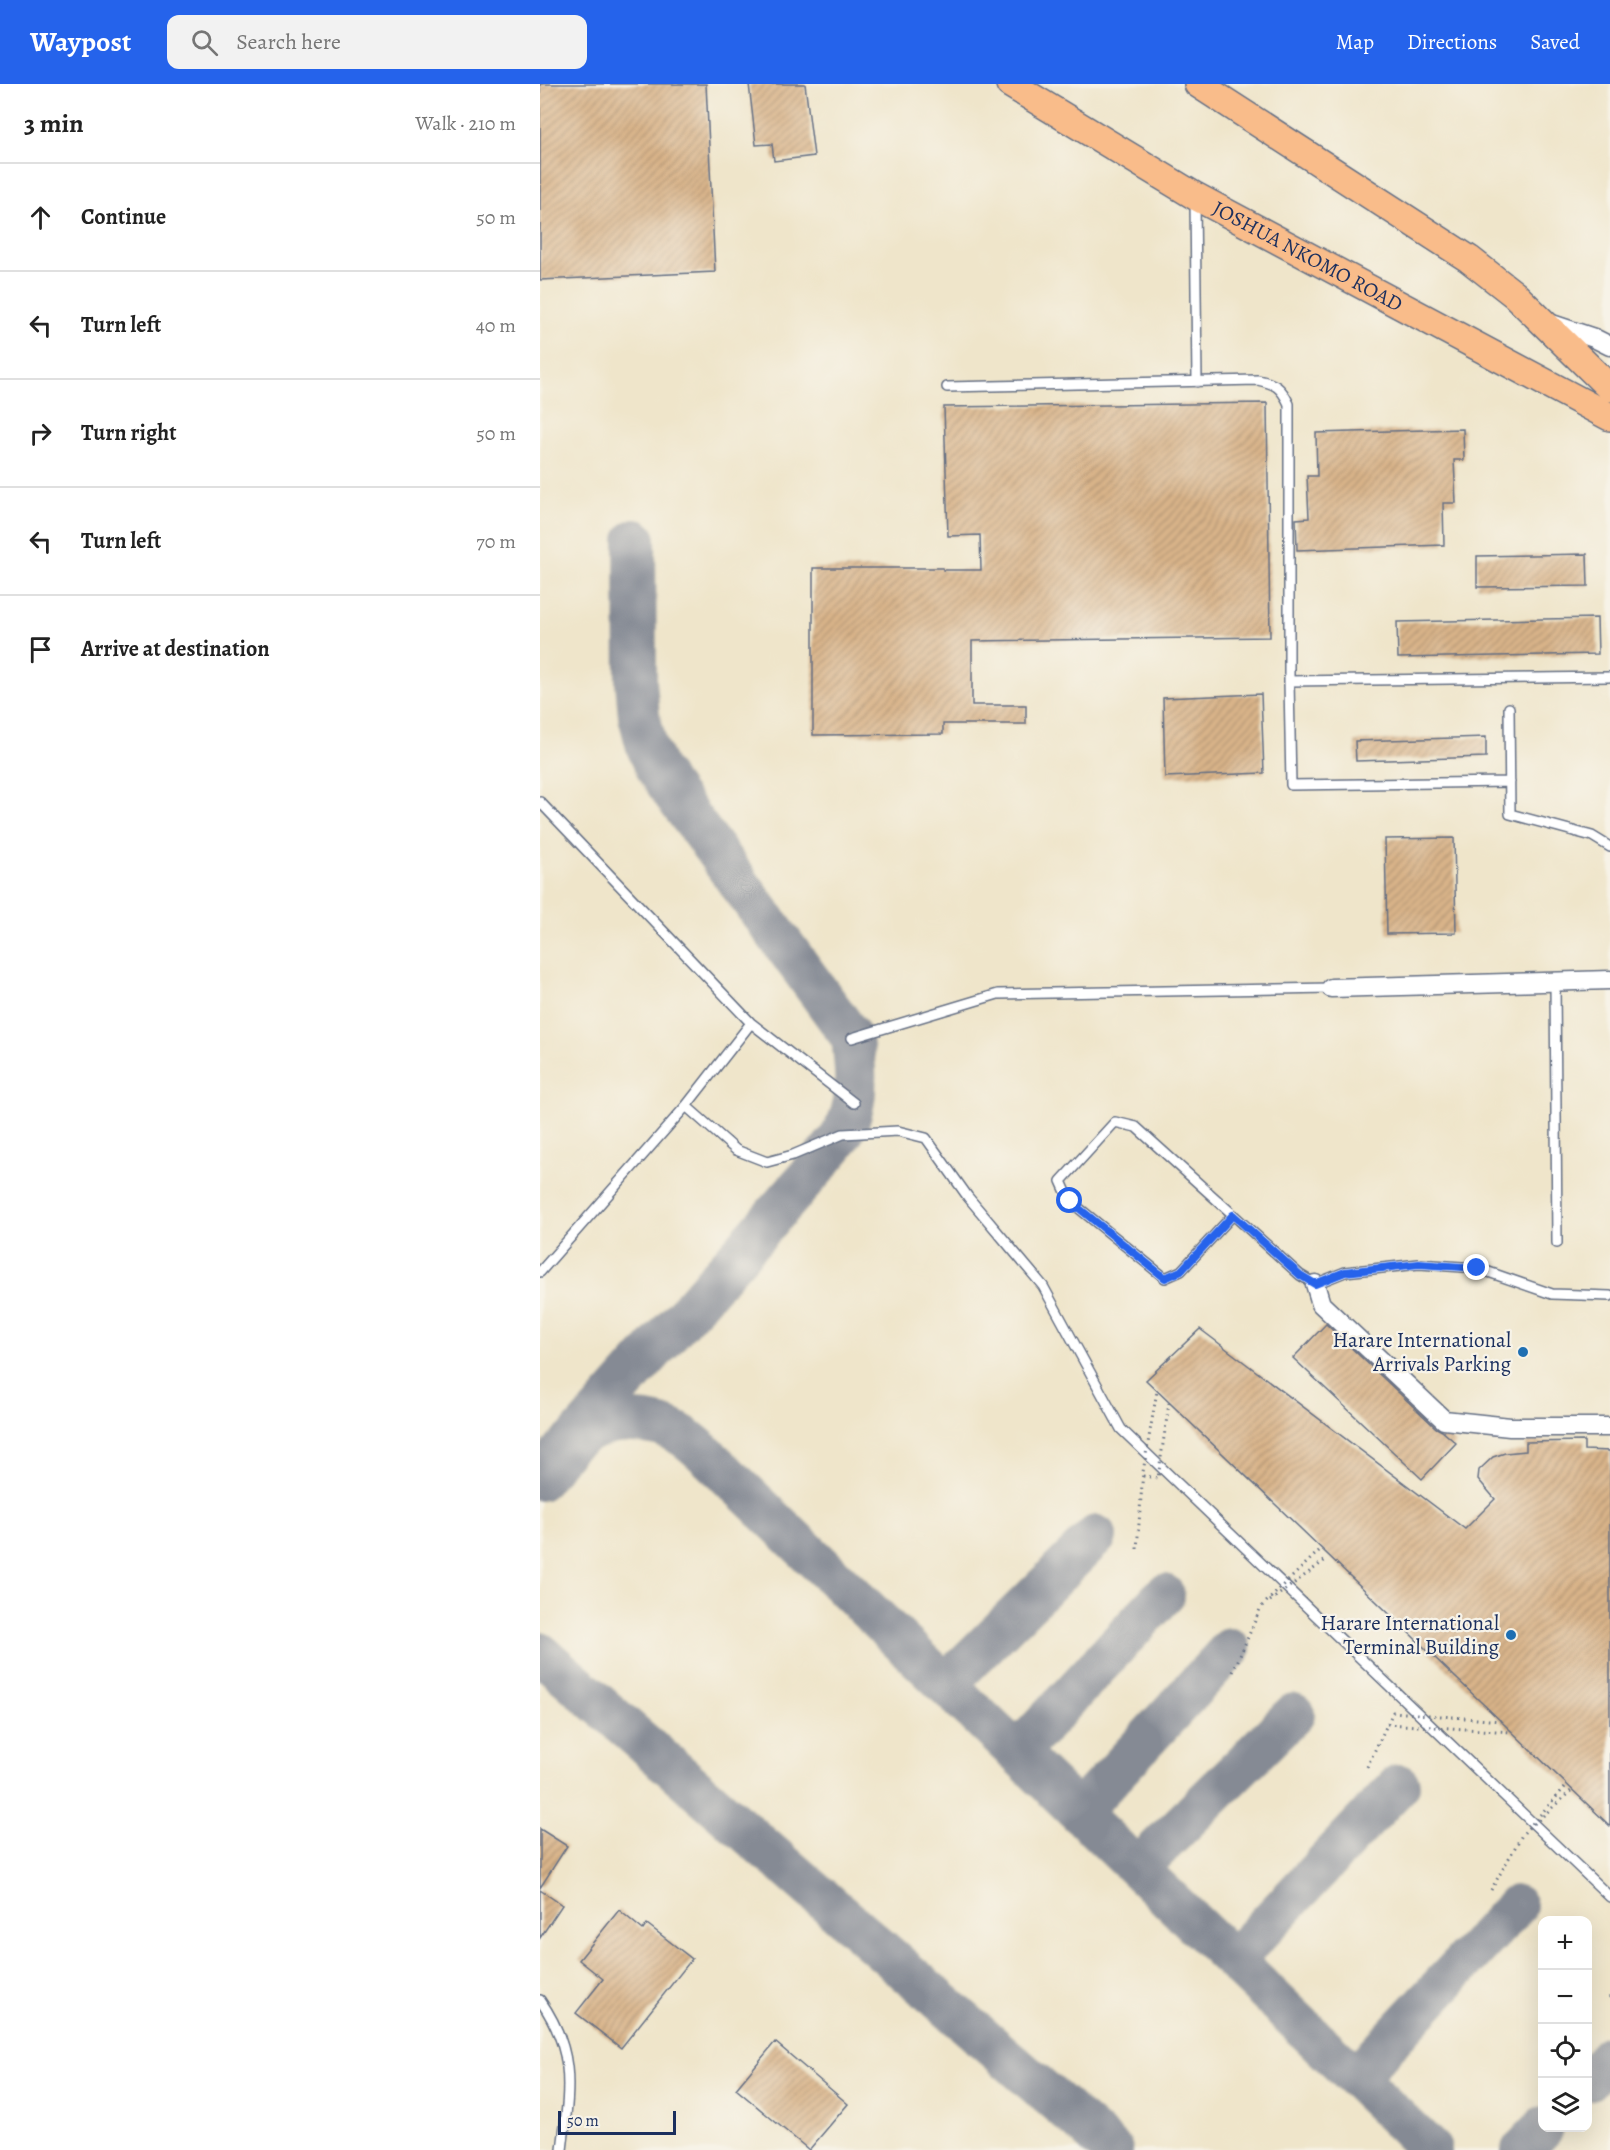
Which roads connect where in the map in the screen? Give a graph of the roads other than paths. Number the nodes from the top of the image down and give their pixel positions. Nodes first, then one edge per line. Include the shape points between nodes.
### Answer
1 (1010, 84) edge
2 (1198, 84) edge
3 (1195, 196) junction
4 (1544, 321) junction
5 (1610, 346) edge
6 (1197, 382) junction
7 (947, 387) dead end
8 (1610, 388) edge
9 (1610, 417) edge
10 (1609, 677) edge
11 (1289, 681) junction
12 (1509, 708) dead end
13 (1510, 782) junction
14 (540, 802) edge
15 (1610, 847) edge
16 (1610, 981) edge
17 (1555, 982) junction
18 (1331, 988) joint
19 (751, 1023) junction
20 (852, 1038) dead end
21 (854, 1103) dead end
22 (686, 1106) junction
23 (1233, 1215) junction
24 (1557, 1243) dead end
25 (540, 1272) edge
26 (1315, 1284) junction
27 (1610, 1296) edge
28 (1610, 1427) edge
29 (1610, 1897) edge
30 (540, 2000) edge
31 (562, 2150) edge

1 - 3 main road, JOSHUA NKOMO ROAD
2 - 4 main road via 1469,259
3 - 6 lane
3 - 9 main road, JOSHUA NKOMO ROAD
4 - 5 street
4 - 8 main road
6 - 7 lane
6 - 11 lane via 1274,383 1289,404
10 - 11 lane
11 - 13 lane via 1291,785
12 - 13 lane
13 - 15 lane via 1510,814 1592,836
14 - 19 lane
16 - 17 street
17 - 18 street
17 - 24 lane
18 - 20 lane via 998,994
19 - 21 lane
19 - 22 lane
22 - 25 lane
22 - 29 lane via 736,1150 767,1162 843,1134 898,1131 926,1138 968,1197 1043,1286 1121,1429
23 - 23 lane via 1136,1127 1115,1122 1060,1181 1070,1201 1165,1278 1181,1271
23 - 26 lane
26 - 27 lane via 1345,1272 1419,1264 1477,1268 1552,1294
26 - 28 street via 1321,1304 1444,1420 1510,1427
30 - 31 lane via 558,2030 568,2066

